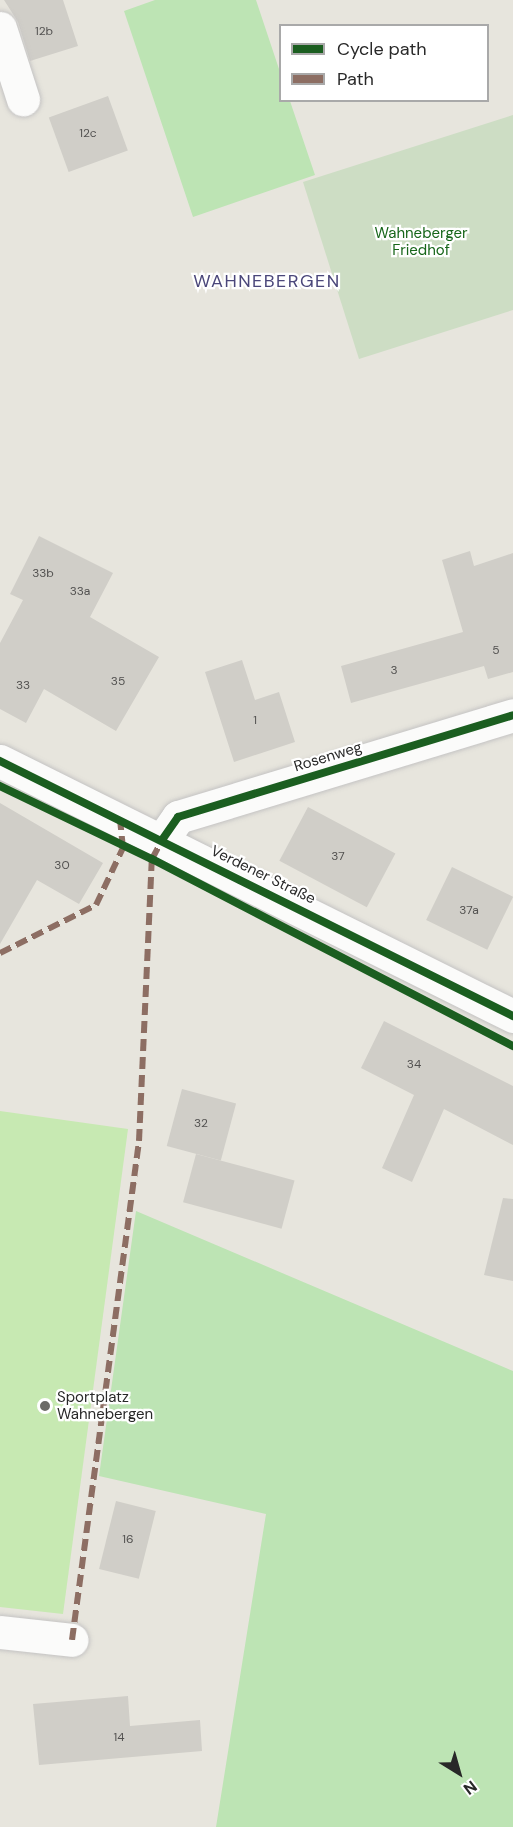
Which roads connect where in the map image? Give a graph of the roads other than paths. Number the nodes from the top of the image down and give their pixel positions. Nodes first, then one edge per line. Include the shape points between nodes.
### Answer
1 (0, 28) edge
2 (23, 99) dead end
3 (513, 714) edge
4 (0, 761) edge
5 (162, 840) junction
6 (513, 1016) edge
7 (0, 1632) edge
8 (72, 1640) dead end

1 - 2 street
3 - 5 street, Rosenweg via 178,817
4 - 5 street, Verdener Straße
5 - 6 street, Verdener Straße
7 - 8 street

